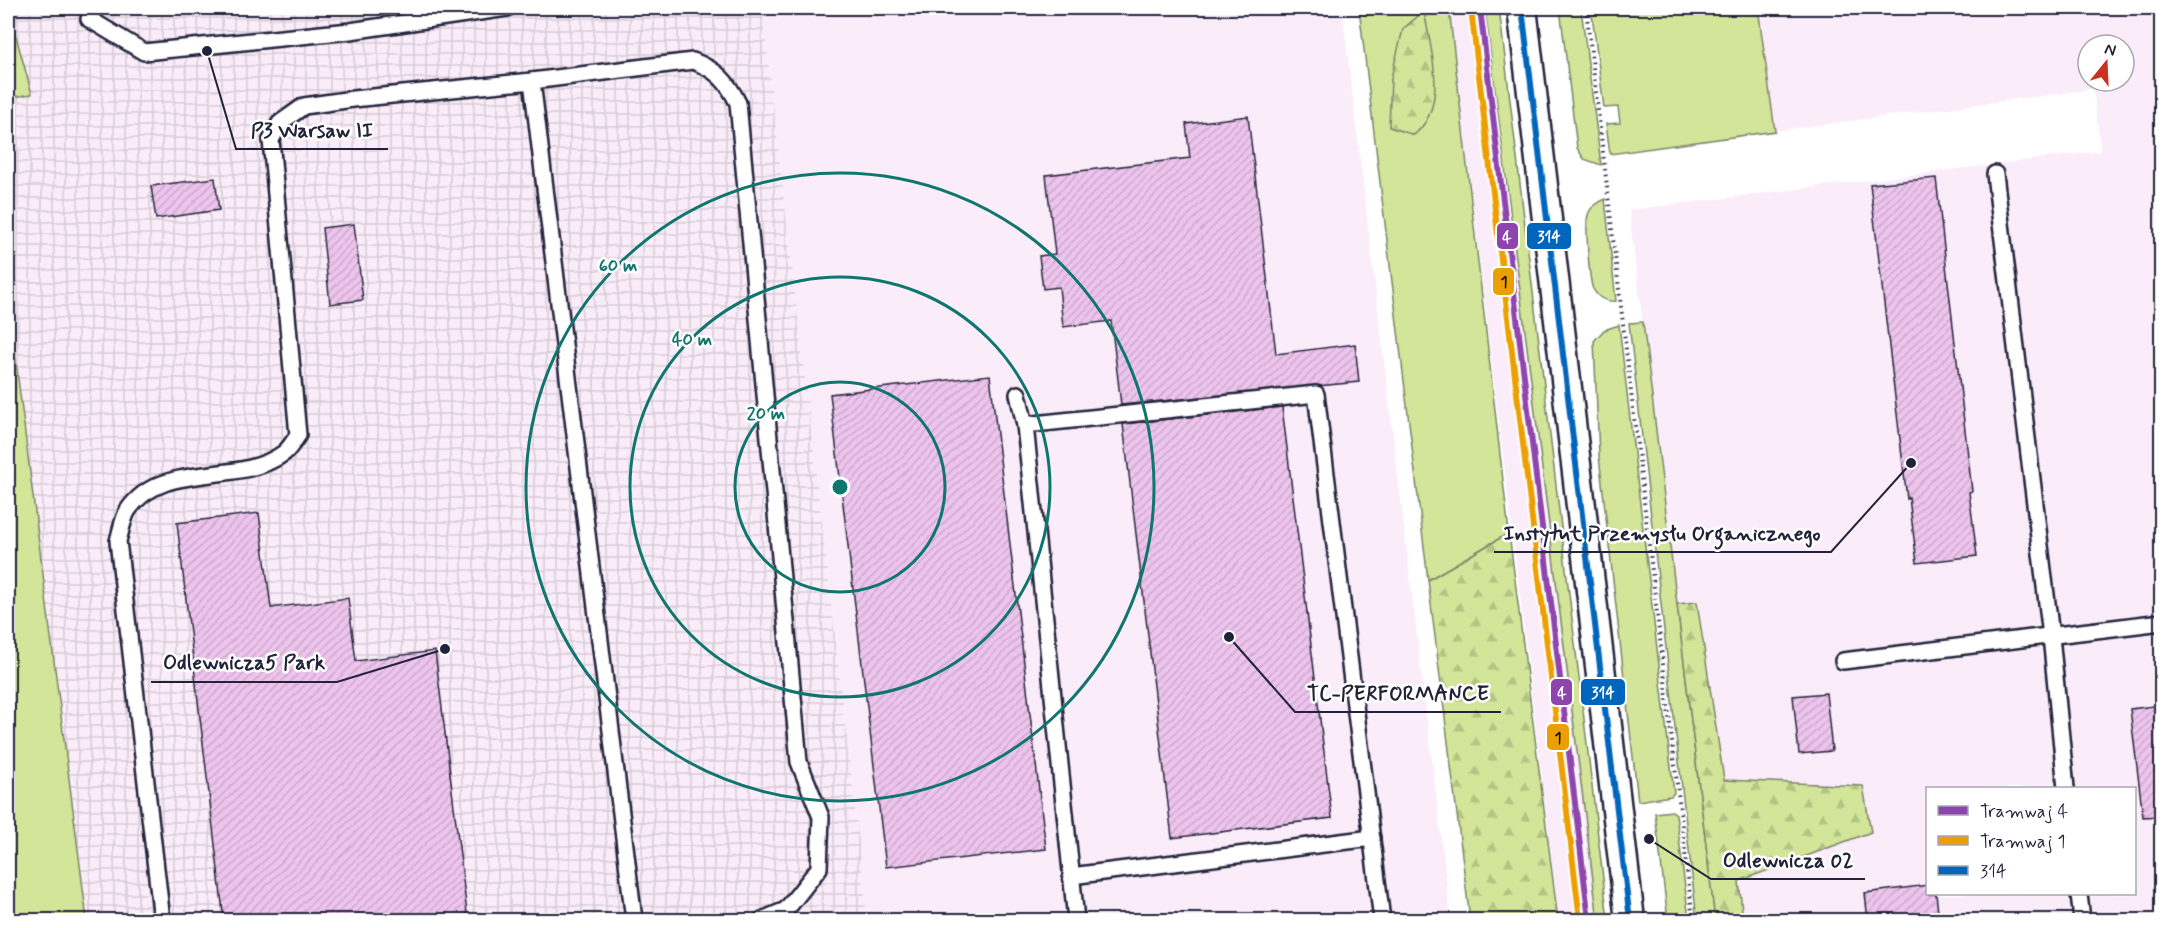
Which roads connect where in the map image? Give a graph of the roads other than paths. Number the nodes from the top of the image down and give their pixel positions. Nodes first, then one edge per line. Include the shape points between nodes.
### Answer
1 (507, 8) edge
2 (1522, 8) edge
3 (89, 19) dead end
4 (532, 81) junction
5 (1995, 174) dead end
6 (1018, 394) dead end
7 (1025, 425) junction
8 (2162, 622) edge
9 (2051, 636) junction
10 (1843, 661) dead end
11 (2066, 787) edge
12 (1372, 838) junction
13 (1071, 876) junction
14 (2079, 895) edge
15 (162, 921) edge
16 (634, 921) edge
17 (762, 921) edge
18 (1076, 921) edge
19 (1382, 921) edge
20 (1630, 921) edge
21 (2082, 921) edge

1 - 3 lane via 350,31 144,52
2 - 20 street
4 - 15 lane via 303,106 280,123 271,140 298,435 285,452 266,464 155,486 127,512 118,540
4 - 16 lane
4 - 17 lane via 693,61 713,68 729,84 738,103 800,762 821,817 819,868 786,910
5 - 9 lane
6 - 7 lane
7 - 12 lane via 1316,394
7 - 13 lane
8 - 9 lane
9 - 10 lane
9 - 11 lane
12 - 13 lane
12 - 19 lane
13 - 18 lane
14 - 21 lane

